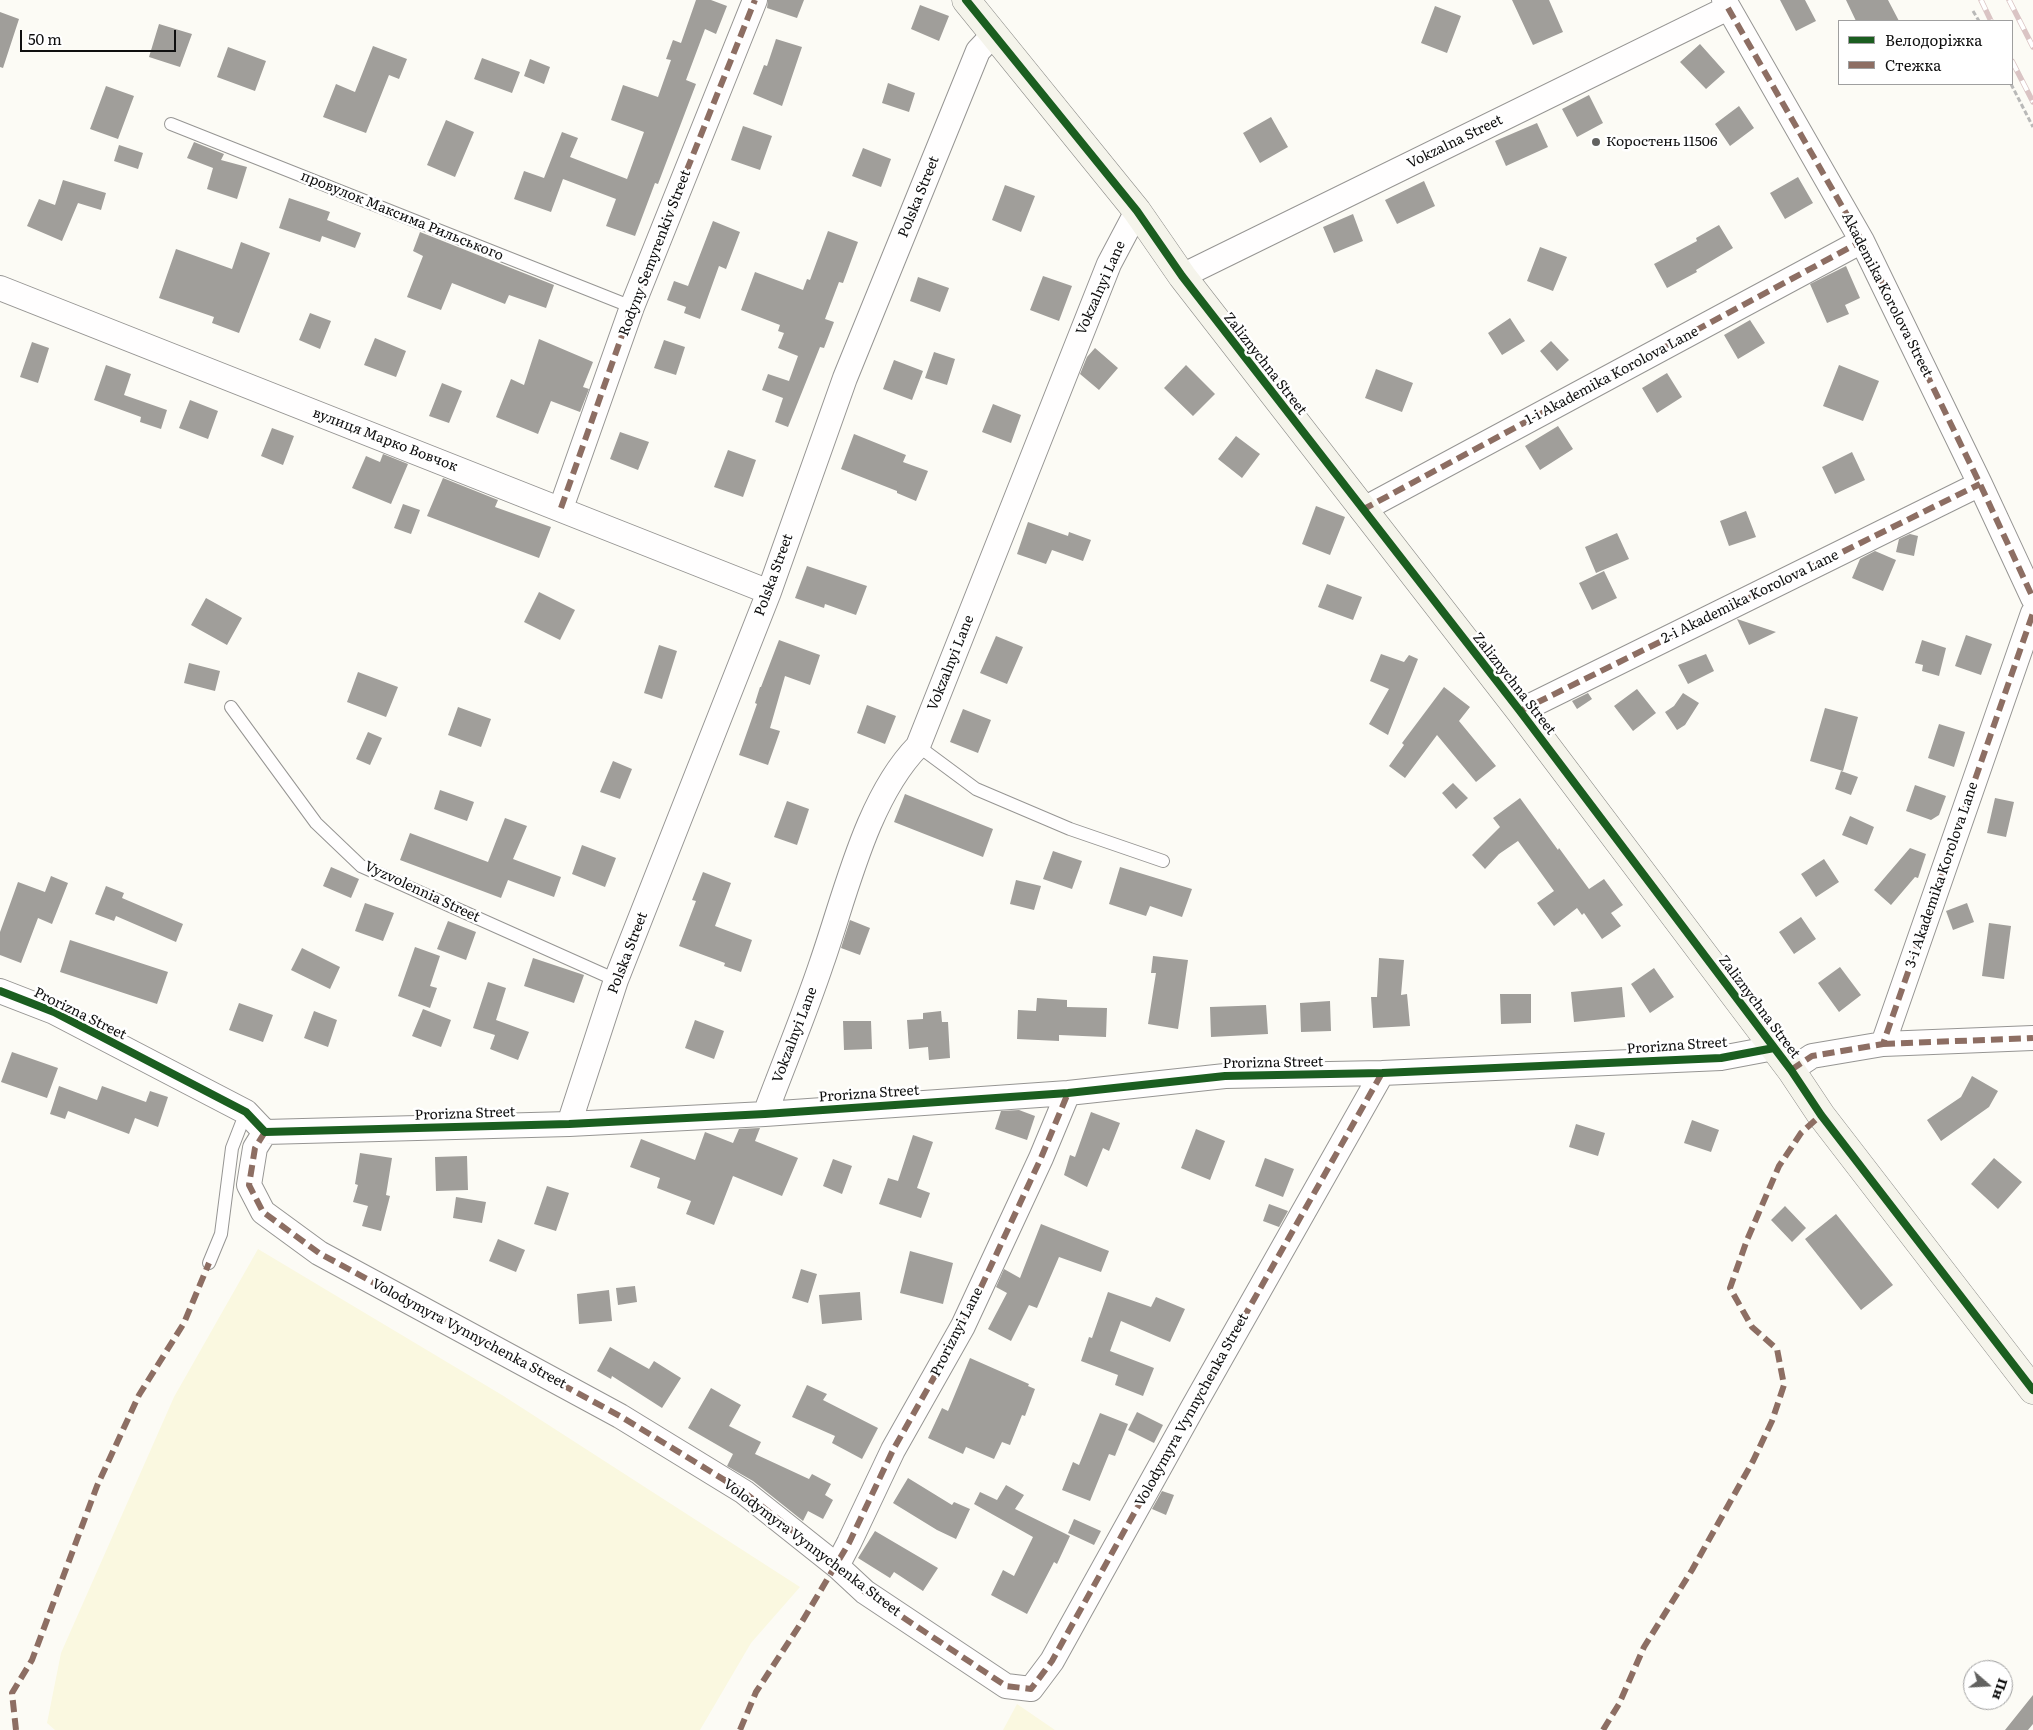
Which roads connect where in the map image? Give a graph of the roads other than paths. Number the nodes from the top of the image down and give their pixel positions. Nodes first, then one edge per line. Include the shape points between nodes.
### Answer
1 (755, 0) edge
2 (966, 0) edge
3 (1726, 4) edge
4 (994, 34) junction
5 (171, 124) dead end
6 (1137, 211) junction
7 (1862, 241) junction
8 (1182, 276) junction
9 (0, 288) edge
10 (632, 306) junction
11 (1980, 484) junction
12 (560, 508) junction
13 (1362, 510) junction
14 (769, 592) junction
15 (2033, 598) edge
16 (2033, 613) edge
17 (231, 707) dead end
18 (1520, 711) junction
19 (918, 746) junction
20 (1163, 861) dead end
21 (616, 980) junction
22 (0, 991) edge
23 (2033, 1038) edge
24 (1883, 1044) junction
25 (1774, 1048) junction
26 (1791, 1070) junction
27 (1382, 1073) junction
28 (1068, 1093) junction
29 (246, 1112) junction
30 (765, 1114) junction
31 (569, 1124) junction
32 (265, 1132) junction
33 (209, 1263) dead end
34 (2033, 1390) edge
35 (837, 1566) junction

1 - 10 street, Rodyny Semyrenkiv Street
2 - 4 street, Zaliznychna Street
3 - 7 street, Akademika Korolova Street
3 - 8 street, Vokzalna Street
4 - 6 street, Zaliznychna Street
4 - 14 street, Polska Street via 978,51 845,378
5 - 10 lane, провулок Максима Рильського
6 - 8 street, Zaliznychna Street
6 - 19 street, Vokzalnyi Lane via 1109,264
7 - 11 street, Akademika Korolova Street
7 - 13 street, 1-i Akademika Korolova Lane
8 - 13 street, Zaliznychna Street
9 - 12 street, вулиця Марко Вовчок
10 - 12 street, Rodyny Semyrenkiv Street
11 - 15 street, Akademika Korolova Street
11 - 18 street, 2-i Akademika Korolova Lane
12 - 14 street, вулиця Марко Вовчок
13 - 18 street, Zaliznychna Street
14 - 21 street, Polska Street
16 - 24 street, 3-i Akademika Korolova Lane
17 - 21 lane, Vyzvolennia Street via 316,823 361,866
18 - 25 street, Zaliznychna Street
19 - 20 lane via 976,788 1070,830
19 - 30 street, Vokzalnyi Lane via 905,760 871,818
21 - 31 street, Polska Street
22 - 29 street, Prorizna Street via 54,1012
23 - 24 street
24 - 26 street via 1812,1056
25 - 26 street, Zaliznychna Street
25 - 27 street, Prorizna Street via 1721,1058
26 - 34 street, Zaliznychna Street
27 - 28 street, Prorizna Street via 1225,1076
27 - 35 street, Volodymyra Vynnychenka Street via 1062,1645 1031,1689 1006,1686 865,1592
28 - 30 street, Prorizna Street
28 - 35 street, Proriznyi Lane via 963,1326 893,1450
29 - 32 street, Prorizna Street
29 - 33 lane via 232,1148 221,1234
30 - 31 street, Prorizna Street
31 - 32 street, Prorizna Street
32 - 35 street, Volodymyra Vynnychenka Street via 255,1148 249,1184 264,1212 319,1253 620,1416 744,1492

